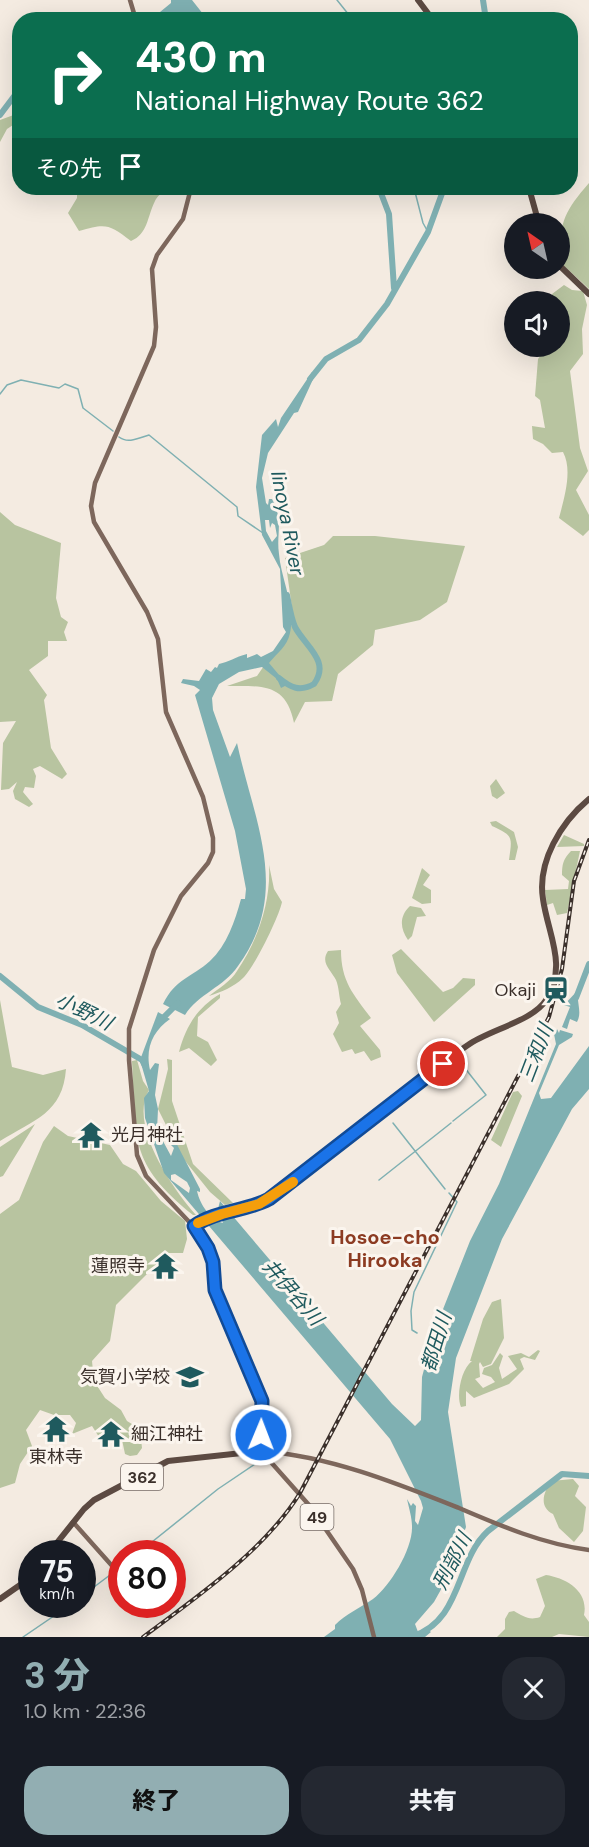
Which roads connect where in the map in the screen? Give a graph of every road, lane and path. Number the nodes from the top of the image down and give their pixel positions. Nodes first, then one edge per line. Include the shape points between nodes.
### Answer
1 (189, 195) edge
2 (531, 195) edge
3 (536, 213) edge
4 (570, 276) edge
5 (589, 294) edge
6 (589, 799) edge
7 (196, 1225) junction
8 (261, 1451) junction
9 (73, 1522) junction
10 (59, 1540) edge
11 (589, 1550) edge
12 (108, 1562) edge
13 (18, 1586) edge
14 (0, 1599) edge
15 (374, 1637) edge

1 - 7 main road via 183,219 157,255 152,270 154,346 95,483 91,506 102,538 147,612 158,639 166,712 197,779 213,838 208,863 182,896 153,950 132,1014 129,1050 137,1155 146,1176
2 - 3 highway
4 - 5 highway
6 - 7 highway via 565,826 544,868 543,900 557,964 552,989 542,1006 462,1049 269,1199
7 - 8 highway via 213,1262 215,1290 262,1401
8 - 9 highway, 362 via 168,1461 94,1500
8 - 11 main road via 337,1466 402,1485 545,1541
8 - 15 main road, 49 via 309,1505 353,1569
9 - 10 highway, 362
9 - 12 main road
13 - 14 highway

